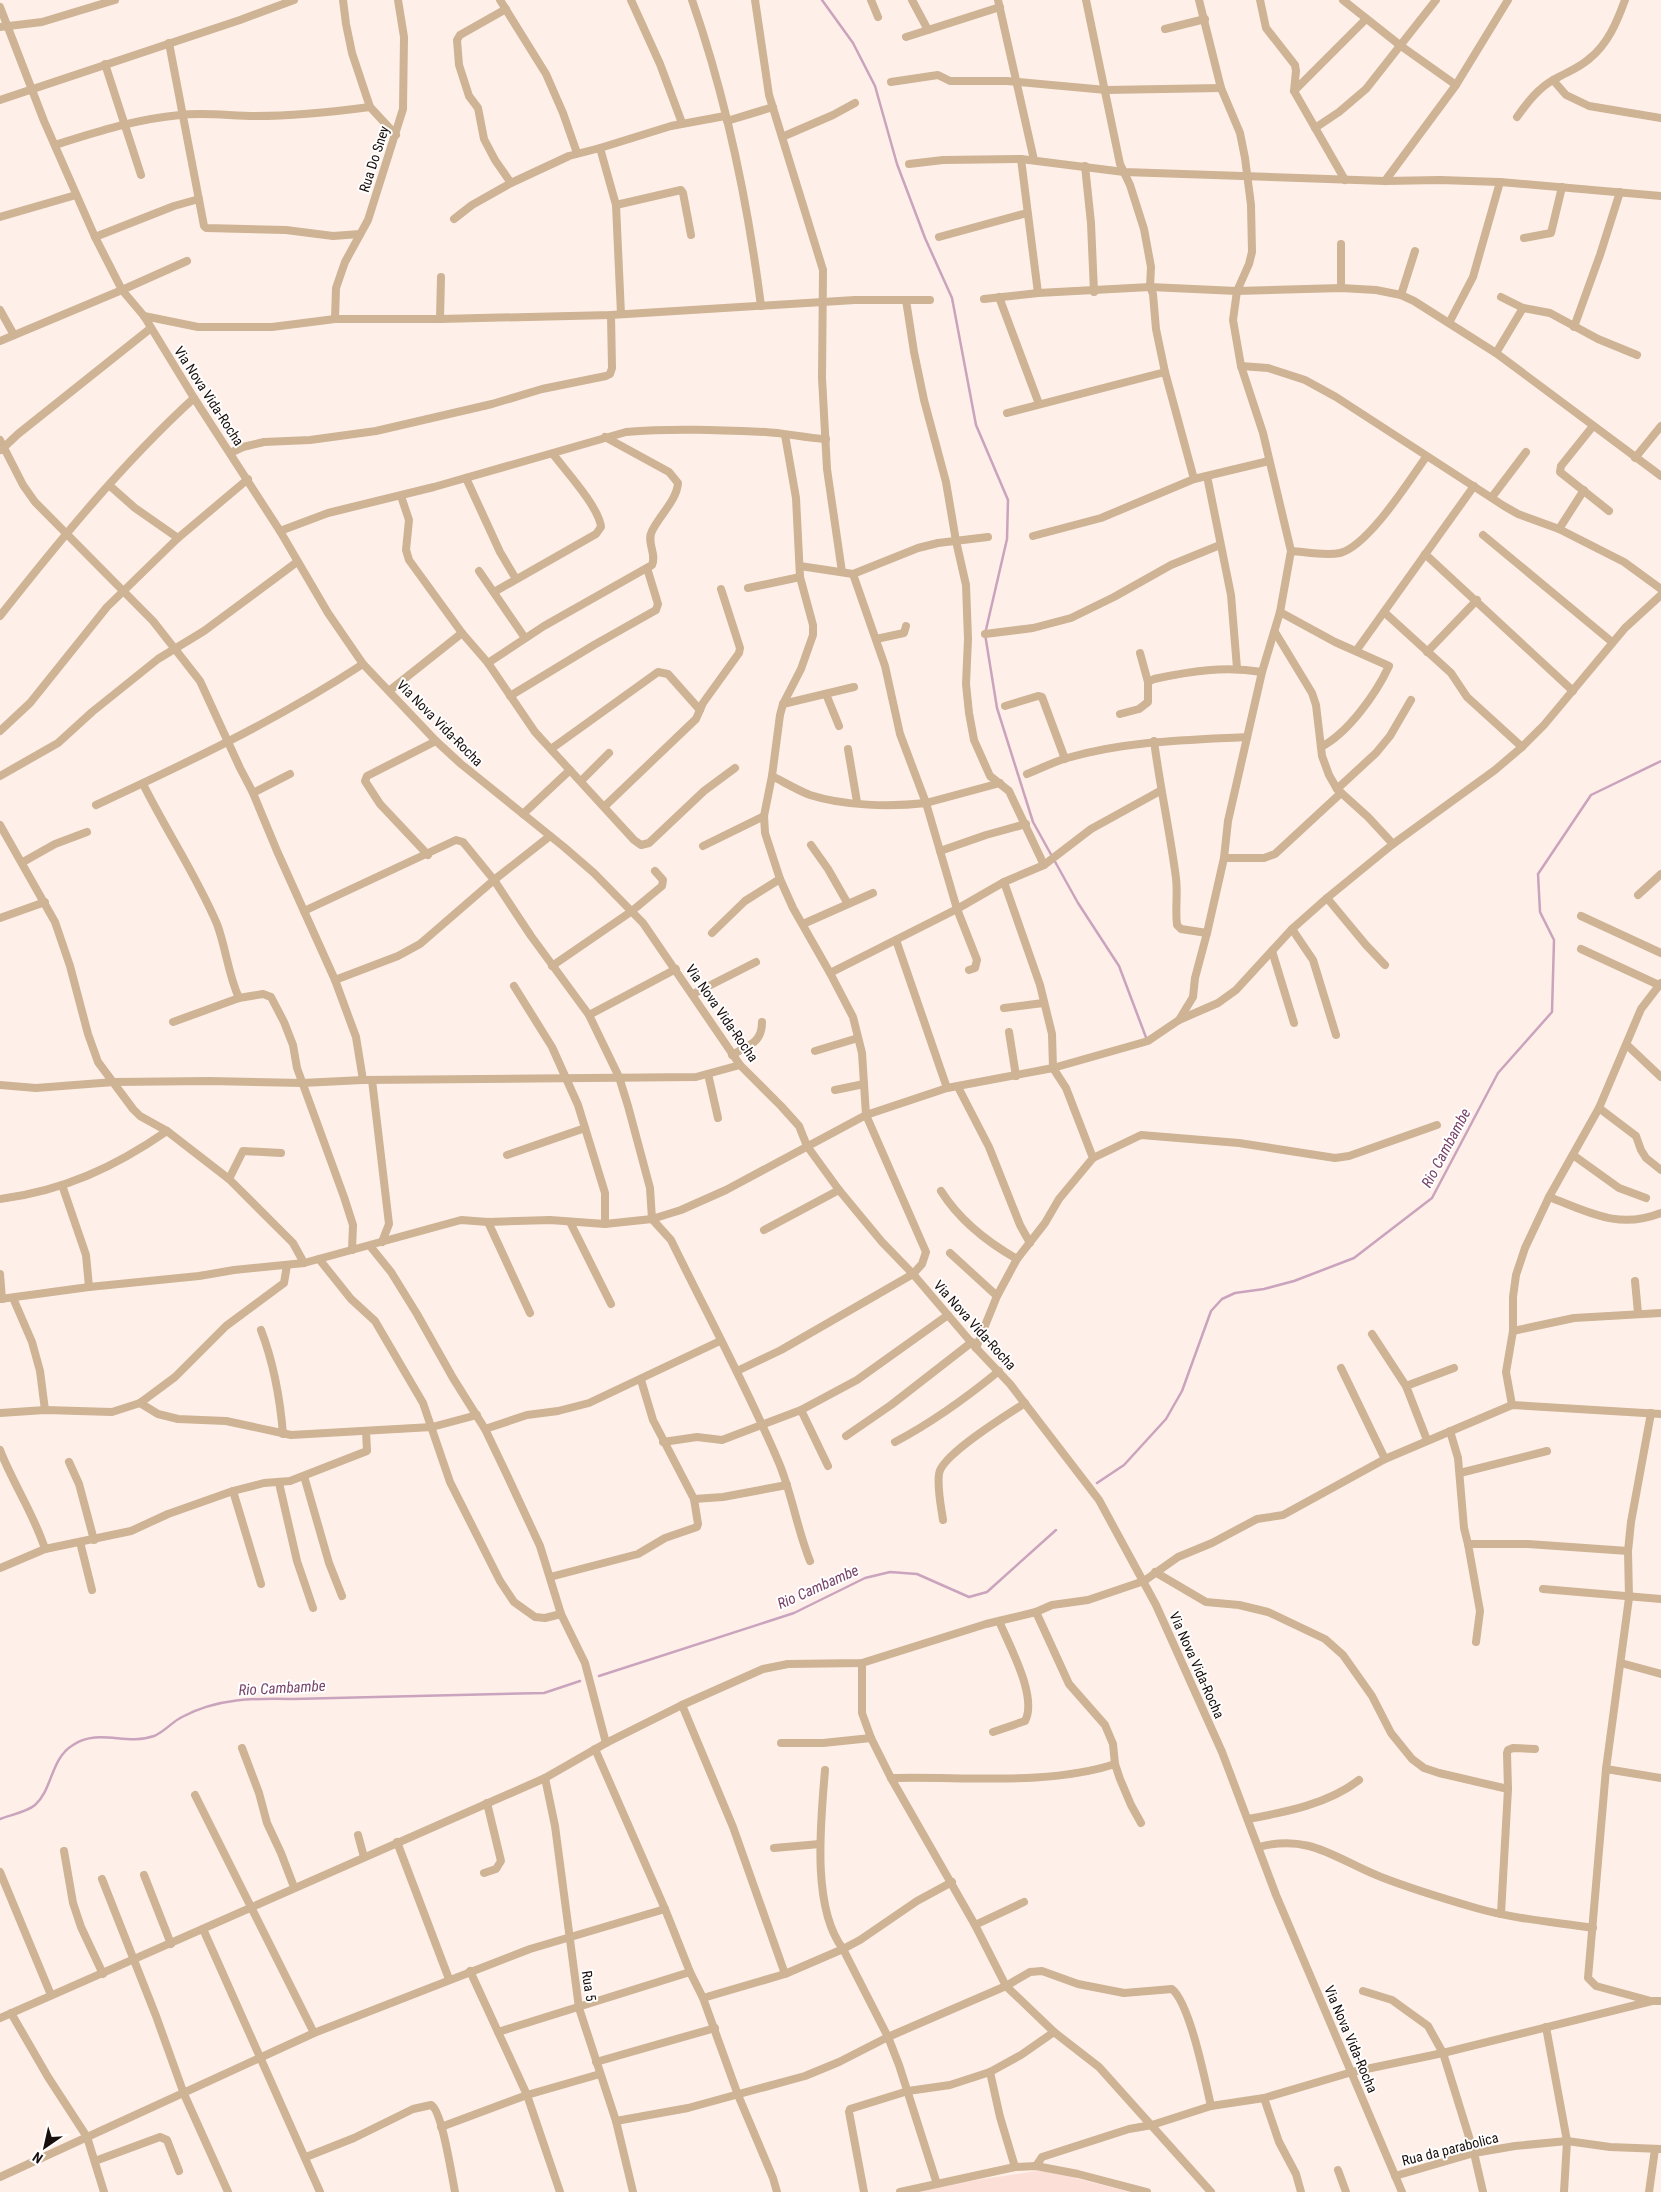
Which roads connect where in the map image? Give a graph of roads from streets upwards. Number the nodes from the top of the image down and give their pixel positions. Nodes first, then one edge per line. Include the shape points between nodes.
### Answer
1 (115, 0) edge
2 (294, 0) edge
3 (343, 0) edge
4 (398, 0) edge
5 (500, 0) edge
6 (631, 0) edge
7 (692, 0) edge
8 (755, 0) edge
9 (870, 0) edge
10 (912, 0) edge
11 (1086, 0) edge
12 (1199, 0) edge
13 (1260, 0) edge
14 (1343, 0) edge
15 (1436, 0) edge
16 (1508, 0) edge
17 (1625, 0) edge
18 (999, 4) edge
19 (0, 7) edge
20 (506, 9) junction
21 (878, 17) dead end
22 (1205, 18) junction
23 (1366, 19) junction
24 (4, 27) edge
25 (1165, 29) dead end
26 (928, 30) junction
27 (906, 37) dead end
28 (169, 43) junction
29 (1401, 46) junction
30 (104, 64) junction
31 (1553, 80) junction
32 (891, 82) dead end
33 (1018, 82) junction
34 (1456, 85) junction
35 (1221, 88) junction
36 (31, 90) junction
37 (1106, 90) junction
38 (1294, 91) junction
39 (0, 100) edge
40 (856, 102) dead end
41 (370, 107) junction
42 (773, 107) junction
43 (183, 114) junction
44 (1517, 117) dead end
45 (726, 118) junction
46 (1661, 118) edge
47 (123, 123) junction
48 (682, 123) junction
49 (1315, 128) junction
50 (396, 135) junction
51 (782, 137) junction
52 (54, 145) junction
53 (600, 148) junction
54 (577, 153) junction
55 (1021, 159) junction
56 (1034, 160) junction
57 (909, 164) dead end
58 (1085, 166) junction
59 (1124, 172) junction
60 (140, 175) dead end
61 (1249, 175) junction
62 (1344, 180) junction
63 (1385, 181) junction
64 (1500, 182) junction
65 (511, 183) junction
66 (1562, 187) junction
67 (1620, 192) junction
68 (76, 195) junction
69 (1661, 196) edge
70 (199, 199) junction
71 (616, 205) junction
72 (1027, 213) junction
73 (0, 217) edge
74 (454, 219) dead end
75 (360, 234) junction
76 (691, 235) dead end
77 (95, 237) junction
78 (939, 237) dead end
79 (1524, 238) dead end
80 (1341, 244) dead end
81 (1415, 251) dead end
82 (187, 260) dead end
83 (441, 277) dead end
84 (1150, 287) junction
85 (1341, 288) junction
86 (122, 290) junction
87 (1237, 291) junction
88 (1094, 292) junction
89 (1038, 293) junction
90 (1401, 295) junction
91 (1501, 296) dead end
92 (1000, 297) junction
93 (984, 299) dead end
94 (906, 300) junction
95 (930, 300) dead end
96 (823, 303) junction
97 (761, 306) junction
98 (1523, 308) junction
99 (0, 310) edge
100 (621, 314) junction
101 (612, 315) junction
102 (144, 316) junction
103 (335, 319) junction
104 (440, 319) junction
105 (1449, 323) junction
106 (1574, 327) junction
107 (151, 328) junction
108 (14, 335) junction
109 (0, 341) edge
110 (1496, 353) junction
111 (1637, 355) dead end
112 (1241, 366) junction
113 (1165, 372) junction
114 (194, 398) junction
115 (1039, 404) junction
116 (1007, 414) dead end
117 (1593, 426) junction
118 (1661, 426) edge
119 (785, 435) junction
120 (605, 437) junction
121 (826, 439) junction
122 (0, 440) edge
123 (2, 449) edge
124 (1526, 452) dead end
125 (230, 453) junction
126 (553, 454) junction
127 (1426, 457) junction
128 (1635, 458) junction
129 (1269, 461) junction
130 (1207, 476) junction
131 (1661, 476) edge
132 (466, 478) junction
133 (248, 479) junction
134 (1194, 479) junction
135 (109, 486) junction
136 (1474, 486) junction
137 (1584, 490) junction
138 (401, 496) junction
139 (1492, 498) junction
140 (1609, 512) dead end
141 (1559, 528) junction
142 (280, 530) junction
143 (65, 534) junction
144 (1483, 535) dead end
145 (1033, 536) dead end
146 (988, 537) dead end
147 (178, 538) junction
148 (956, 541) junction
149 (1220, 545) junction
150 (1290, 551) junction
151 (1425, 554) junction
152 (297, 562) junction
153 (800, 566) junction
154 (648, 568) junction
155 (479, 571) dead end
156 (842, 572) junction
157 (853, 574) junction
158 (800, 577) junction
159 (516, 579) junction
160 (748, 588) dead end
161 (721, 589) dead end
162 (1661, 589) edge
163 (124, 591) junction
164 (494, 592) junction
165 (1661, 595) edge
166 (1476, 600) junction
167 (1280, 612) junction
168 (1384, 612) junction
169 (0, 616) edge
170 (906, 626) dead end
171 (1275, 632) junction
172 (462, 633) junction
173 (985, 634) dead end
174 (525, 638) junction
175 (876, 638) junction
176 (1612, 642) junction
177 (175, 648) junction
178 (1356, 651) junction
179 (1427, 652) junction
180 (1140, 653) dead end
181 (488, 663) junction
182 (363, 664) junction
183 (1238, 668) junction
184 (1262, 672) junction
185 (1148, 682) junction
186 (854, 688) dead end
187 (390, 691) junction
188 (1573, 691) junction
189 (826, 694) junction
190 (510, 696) junction
191 (1411, 700) dead end
192 (783, 704) junction
193 (1005, 706) dead end
194 (700, 710) junction
195 (1120, 714) dead end
196 (839, 726) dead end
197 (0, 731) edge
198 (1247, 737) junction
199 (228, 741) junction
200 (436, 741) junction
201 (1154, 741) junction
202 (1320, 747) junction
203 (1522, 747) junction
204 (551, 749) junction
205 (848, 749) dead end
206 (608, 754) dead end
207 (1064, 759) junction
208 (735, 768) dead end
209 (570, 770) junction
210 (290, 774) dead end
211 (1027, 774) dead end
212 (0, 776) edge
213 (772, 776) junction
214 (581, 782) junction
215 (1000, 783) junction
216 (143, 784) junction
217 (1160, 791) junction
218 (1339, 791) junction
219 (254, 793) junction
220 (857, 802) junction
221 (926, 803) junction
222 (96, 805) dead end
223 (605, 806) junction
224 (524, 814) junction
225 (764, 816) junction
226 (1026, 824) junction
227 (0, 825) edge
228 (87, 832) dead end
229 (550, 836) junction
230 (1394, 844) junction
231 (811, 845) dead end
232 (703, 846) dead end
233 (940, 851) junction
234 (428, 855) junction
235 (1224, 858) junction
236 (22, 862) junction
237 (1044, 865) junction
238 (655, 871) dead end
239 (1661, 874) edge
240 (780, 879) junction
241 (494, 880) junction
242 (1004, 882) junction
243 (873, 893) dead end
244 (1638, 895) dead end
245 (1327, 898) junction
246 (45, 902) junction
247 (848, 904) junction
248 (958, 909) junction
249 (632, 910) junction
250 (304, 911) junction
251 (1581, 916) dead end
252 (0, 918) edge
253 (803, 924) junction
254 (1292, 929) junction
255 (712, 933) dead end
256 (1208, 933) junction
257 (896, 940) junction
258 (1581, 950) dead end
259 (1272, 951) junction
260 (1661, 953) edge
261 (756, 962) dead end
262 (1385, 965) dead end
263 (552, 966) junction
264 (676, 969) junction
265 (969, 970) dead end
266 (830, 973) junction
267 (336, 980) junction
268 (1660, 985) edge
269 (514, 986) dead end
270 (693, 994) junction
271 (239, 998) junction
272 (1043, 1003) junction
273 (1004, 1008) dead end
274 (589, 1015) junction
275 (1179, 1020) junction
276 (173, 1022) dead end
277 (762, 1022) dead end
278 (1294, 1023) dead end
279 (1009, 1032) dead end
280 (1336, 1035) dead end
281 (858, 1038) junction
282 (1627, 1045) junction
283 (815, 1051) dead end
284 (732, 1055) junction
285 (740, 1065) junction
286 (1053, 1068) junction
287 (708, 1074) junction
288 (1016, 1076) junction
289 (567, 1077) junction
290 (619, 1077) junction
291 (1661, 1077) edge
292 (368, 1080) junction
293 (114, 1082) junction
294 (302, 1083) junction
295 (864, 1084) junction
296 (0, 1085) edge
297 (958, 1087) junction
298 (947, 1088) junction
299 (834, 1090) dead end
300 (1599, 1108) junction
301 (866, 1115) junction
302 (718, 1118) dead end
303 (1437, 1125) dead end
304 (585, 1128) junction
305 (167, 1131) junction
306 (807, 1146) junction
307 (281, 1153) dead end
308 (506, 1155) dead end
309 (1573, 1155) junction
310 (1093, 1158) junction
311 (1661, 1170) edge
312 (228, 1179) junction
313 (62, 1185) junction
314 (839, 1190) junction
315 (942, 1191) dead end
316 (1549, 1197) junction
317 (1646, 1198) dead end
318 (0, 1199) edge
319 (1661, 1213) edge
320 (652, 1219) junction
321 (488, 1222) junction
322 (570, 1222) junction
323 (605, 1224) junction
324 (764, 1230) dead end
325 (382, 1242) junction
326 (1030, 1243) junction
327 (370, 1246) junction
328 (352, 1250) junction
329 (950, 1253) dead end
330 (319, 1259) junction
331 (1017, 1259) junction
332 (304, 1263) junction
333 (288, 1265) junction
334 (0, 1274) edge
335 (913, 1274) junction
336 (1635, 1282) dead end
337 (89, 1287) junction
338 (997, 1296) junction
339 (13, 1298) junction
340 (1, 1299) edge
341 (611, 1304) dead end
342 (1661, 1312) edge
343 (530, 1313) dead end
344 (1638, 1313) junction
345 (948, 1314) junction
346 (261, 1330) dead end
347 (1512, 1331) junction
348 (1372, 1334) dead end
349 (720, 1341) junction
350 (974, 1345) junction
351 (1341, 1368) dead end
352 (1454, 1368) dead end
353 (737, 1371) junction
354 (999, 1371) junction
355 (642, 1380) junction
356 (1406, 1386) junction
357 (140, 1403) junction
358 (1025, 1403) junction
359 (1512, 1405) junction
360 (45, 1410) junction
361 (801, 1410) junction
362 (0, 1413) edge
363 (1651, 1413) junction
364 (1661, 1414) edge
365 (477, 1415) junction
366 (763, 1426) junction
367 (432, 1427) junction
368 (485, 1428) junction
369 (366, 1431) junction
370 (1450, 1431) junction
371 (283, 1434) junction
372 (846, 1436) dead end
373 (1428, 1440) junction
374 (663, 1442) junction
375 (895, 1442) dead end
376 (0, 1450) edge
377 (1547, 1451) dead end
378 (1385, 1458) junction
379 (69, 1462) dead end
380 (828, 1466) dead end
381 (1460, 1473) junction
382 (304, 1476) junction
383 (280, 1483) junction
384 (787, 1485) junction
385 (234, 1491) junction
386 (694, 1499) junction
387 (943, 1520) dead end
388 (94, 1540) junction
389 (80, 1542) junction
390 (1468, 1544) junction
391 (45, 1549) junction
392 (1628, 1551) junction
393 (810, 1561) dead end
394 (0, 1568) edge
395 (1155, 1572) junction
396 (550, 1577) junction
397 (1144, 1581) junction
398 (261, 1584) dead end
399 (1543, 1589) dead end
400 (92, 1590) dead end
401 (342, 1596) dead end
402 (1629, 1598) junction
403 (1661, 1599) edge
404 (312, 1608) dead end
405 (1036, 1612) junction
406 (561, 1614) junction
407 (999, 1621) junction
408 (1476, 1642) dead end
409 (862, 1663) junction
410 (1621, 1663) junction
411 (1661, 1674) edge
412 (682, 1705) junction
413 (993, 1732) dead end
414 (871, 1738) junction
415 (606, 1743) junction
416 (781, 1743) dead end
417 (242, 1748) dead end
418 (596, 1749) junction
419 (1535, 1749) dead end
420 (1115, 1764) junction
421 (1606, 1769) junction
422 (825, 1770) dead end
423 (545, 1778) junction
424 (891, 1778) junction
425 (1661, 1778) edge
426 (1359, 1780) dead end
427 (1508, 1789) junction
428 (195, 1795) dead end
429 (487, 1804) junction
430 (1248, 1819) junction
431 (1141, 1823) dead end
432 (358, 1835) dead end
433 (397, 1842) junction
434 (820, 1844) junction
435 (1259, 1847) junction
436 (774, 1848) dead end
437 (64, 1851) dead end
438 (364, 1857) junction
439 (0, 1872) edge
440 (484, 1873) dead end
441 (144, 1875) dead end
442 (102, 1879) dead end
443 (952, 1882) junction
444 (294, 1887) junction
445 (1024, 1902) dead end
446 (251, 1908) junction
447 (666, 1909) junction
448 (1501, 1914) junction
449 (976, 1925) junction
450 (1593, 1928) junction
451 (203, 1929) junction
452 (568, 1936) junction
453 (170, 1944) junction
454 (843, 1949) junction
455 (133, 1959) junction
456 (470, 1972) junction
457 (690, 1972) junction
458 (103, 1974) junction
459 (784, 1974) junction
460 (449, 1979) junction
461 (1006, 1986) junction
462 (1363, 1991) dead end
463 (51, 1995) junction
464 (703, 1998) junction
465 (1652, 2001) junction
466 (1661, 2001) edge
467 (579, 2008) junction
468 (12, 2013) junction
469 (0, 2018) edge
470 (1546, 2026) junction
471 (715, 2028) junction
472 (498, 2032) junction
473 (1054, 2032) junction
474 (314, 2033) junction
475 (888, 2037) junction
476 (1443, 2052) junction
477 (260, 2057) junction
478 (596, 2062) junction
479 (990, 2072) junction
480 (1352, 2072) junction
481 (600, 2074) junction
482 (908, 2091) junction
483 (184, 2094) junction
484 (527, 2095) junction
485 (738, 2095) junction
486 (1264, 2098) junction
487 (1211, 2106) junction
488 (616, 2121) junction
489 (1152, 2125) junction
490 (442, 2127) junction
491 (87, 2137) junction
492 (1568, 2141) junction
493 (1658, 2149) edge
494 (1474, 2153) junction
495 (306, 2157) junction
496 (95, 2161) junction
497 (1036, 2166) junction
498 (1015, 2167) junction
499 (1338, 2170) dead end
500 (180, 2171) dead end
501 (1395, 2176) junction
502 (0, 2177) edge
503 (937, 2184) junction
504 (104, 2192) edge
505 (228, 2192) edge
506 (320, 2192) edge
507 (455, 2192) edge
508 (560, 2192) edge
509 (633, 2192) edge
510 (777, 2192) edge
511 (864, 2192) edge
512 (900, 2192) edge
513 (1147, 2192) edge
514 (1211, 2192) edge
515 (1301, 2192) edge
516 (1346, 2192) edge
517 (1402, 2192) edge
518 (1483, 2192) edge
519 (1564, 2192) edge
520 (1649, 2192) edge

1 - 24 street via 42,22
2 - 28 street
3 - 41 street via 352,52
4 - 50 street, Rua Do Sney via 404,37 404,93
5 - 20 street
6 - 48 street
7 - 45 street
8 - 42 street via 765,76
9 - 21 street
10 - 26 street
11 - 37 street
12 - 22 street
13 - 38 street via 1266,28 1295,65
14 - 23 street
15 - 29 street
16 - 34 street
17 - 31 street via 1612,32 1601,47 1578,68
18 - 26 street
18 - 33 street
19 - 24 street, Via Nova Vida-Rocha
20 - 54 street via 546,74
20 - 65 street via 457,40 459,65 469,96 478,108 484,139
22 - 25 street
22 - 35 street
23 - 29 street
23 - 38 street
24 - 36 street, Via Nova Vida-Rocha
26 - 27 street
28 - 30 street
28 - 43 street
29 - 34 street
29 - 49 street via 1357,98
30 - 36 street
30 - 47 street
31 - 44 street
31 - 46 street via 1566,95 1589,106
32 - 33 street via 938,75 950,81
33 - 37 street
33 - 56 street
34 - 63 street
35 - 37 street
35 - 61 street via 1240,133
36 - 39 street
36 - 52 street, Via Nova Vida-Rocha
37 - 59 street
38 - 49 street
40 - 51 street
41 - 43 street via 264,116
41 - 50 street
42 - 45 street
42 - 51 street
43 - 47 street
43 - 70 street
45 - 48 street
45 - 97 street via 746,205
47 - 52 street
47 - 60 street
48 - 53 street
49 - 62 street
50 - 75 street, Rua Do Sney via 368,220
51 - 96 street via 823,270
52 - 68 street, Via Nova Vida-Rocha
53 - 54 street
53 - 71 street
54 - 65 street
55 - 56 street
55 - 57 street via 963,159
55 - 72 street
56 - 58 street
58 - 59 street
58 - 88 street
59 - 61 street
59 - 84 street via 1144,229 1151,267
61 - 62 street
61 - 87 street via 1252,252
62 - 63 street
63 - 64 street
64 - 66 street
64 - 105 street via 1473,277
65 - 74 street
66 - 67 street
66 - 79 street via 1550,233
67 - 69 street
67 - 106 street
68 - 73 street
68 - 77 street, Via Nova Vida-Rocha
70 - 75 street via 206,228 286,230 333,236
70 - 77 street
71 - 76 street via 681,190
71 - 100 street
72 - 78 street
72 - 89 street
75 - 103 street, Rua Do Sney via 336,288
77 - 86 street, Via Nova Vida-Rocha
80 - 85 street
81 - 90 street
82 - 86 street
83 - 104 street
84 - 87 street
84 - 88 street
84 - 113 street
85 - 87 street
85 - 90 street
86 - 102 street, Via Nova Vida-Rocha
86 - 108 street
87 - 112 street via 1233,320
88 - 89 street
89 - 92 street
90 - 105 street
91 - 98 street
92 - 93 street
92 - 115 street
94 - 95 street
94 - 96 street
94 - 148 street via 914,352 946,482
96 - 97 street
96 - 121 street via 822,378
97 - 100 street
98 - 106 street via 1545,311
98 - 110 street
99 - 108 street
100 - 101 street
101 - 104 street
101 - 125 street via 612,368 606,376 542,388 492,404 376,431 310,440 264,442
102 - 103 street via 198,327 272,327
102 - 107 street, Via Nova Vida-Rocha
103 - 104 street
105 - 110 street
106 - 111 street
107 - 114 street, Via Nova Vida-Rocha
107 - 123 street
108 - 109 street
110 - 117 street
112 - 127 street via 1268,368 1305,380
112 - 129 street
113 - 115 street
113 - 134 street
114 - 125 street, Via Nova Vida-Rocha
114 - 135 street via 166,423
115 - 116 street
117 - 128 street
117 - 137 street via 1561,466 1560,472
118 - 128 street
119 - 120 street via 653,429
119 - 121 street
119 - 153 street via 796,498
120 - 126 street
120 - 154 street via 669,472 678,483 676,493 651,532 649,540 654,560
121 - 156 street via 828,479
122 - 123 street
123 - 143 street via 35,502
124 - 139 street
125 - 133 street, Via Nova Vida-Rocha
126 - 132 street
126 - 159 street via 584,494 601,527 596,534
127 - 136 street
127 - 150 street via 1378,522 1353,547 1333,554
128 - 131 street
129 - 130 street
129 - 150 street
130 - 134 street
130 - 149 street
132 - 138 street
132 - 159 street
133 - 142 street, Via Nova Vida-Rocha
133 - 147 street
134 - 145 street via 1101,518
135 - 143 street
135 - 147 street via 134,508
136 - 139 street
136 - 151 street
137 - 140 street
137 - 141 street
138 - 142 street via 328,513
138 - 172 street via 409,520 406,555
139 - 141 street via 1518,514
141 - 162 street via 1624,562
142 - 152 street, Via Nova Vida-Rocha
143 - 163 street
143 - 169 street
144 - 176 street
146 - 148 street
147 - 163 street
148 - 157 street via 918,548
148 - 215 street via 966,585 968,714 980,756 990,776
149 - 173 street via 1165,568 1071,618 1033,628
149 - 183 street via 1231,594
150 - 167 street
151 - 166 street
151 - 168 street
152 - 177 street
152 - 182 street, Via Nova Vida-Rocha
153 - 156 street
153 - 158 street
154 - 174 street
154 - 190 street via 658,604 656,610
155 - 164 street
156 - 157 street
157 - 175 street
158 - 160 street
158 - 192 street via 813,635 802,669
159 - 164 street
161 - 194 street via 740,648 734,663
163 - 177 street
163 - 197 street via 86,632 30,703
164 - 174 street
165 - 176 street
166 - 179 street
166 - 188 street
167 - 171 street
167 - 178 street
168 - 178 street
168 - 179 street
170 - 175 street via 904,632
171 - 184 street
171 - 202 street via 1312,693
172 - 181 street
172 - 187 street
174 - 181 street
175 - 221 street via 900,734
176 - 188 street
177 - 199 street via 200,681
177 - 212 street via 92,712 58,743
178 - 202 street via 1387,664 1388,668 1345,730
179 - 203 street via 1451,673 1467,696
180 - 185 street
181 - 190 street
182 - 187 street, Via Nova Vida-Rocha
182 - 199 street via 302,702
183 - 184 street
183 - 185 street via 1195,670
184 - 198 street
185 - 195 street via 1148,702 1139,709
186 - 189 street
187 - 200 street, Via Nova Vida-Rocha
188 - 203 street
189 - 192 street
189 - 196 street
190 - 204 street
191 - 218 street via 1390,736
192 - 213 street
193 - 207 street via 1042,697
194 - 204 street via 668,674 658,672
194 - 223 street via 696,719
198 - 201 street
198 - 235 street via 1228,820
199 - 216 street
199 - 219 street
200 - 224 street, Via Nova Vida-Rocha via 492,791
200 - 234 street via 367,776 365,781 380,804
201 - 207 street
201 - 217 street
202 - 218 street via 1329,775
203 - 230 street
204 - 209 street
205 - 220 street
206 - 214 street
207 - 211 street
208 - 223 street via 649,843 641,845 634,840
209 - 214 street
209 - 224 street
210 - 219 street
213 - 220 street via 809,794
213 - 225 street
214 - 223 street
215 - 221 street
215 - 226 street via 1009,791
216 - 222 street
216 - 271 street via 199,884 218,926
217 - 237 street via 1091,829
217 - 256 street via 1167,815 1176,878 1177,925 1181,929
218 - 230 street
218 - 235 street via 1275,854 1264,858
219 - 250 street
220 - 221 street via 896,806
221 - 233 street
224 - 229 street, Via Nova Vida-Rocha
225 - 232 street
225 - 240 street via 765,833
226 - 233 street
226 - 237 street
227 - 236 street
228 - 236 street via 55,844
229 - 241 street
229 - 249 street, Via Nova Vida-Rocha
230 - 245 street
231 - 247 street
233 - 248 street
234 - 241 street via 460,840
234 - 250 street
235 - 256 street
236 - 246 street
237 - 242 street
238 - 249 street via 663,880 662,886
239 - 244 street
240 - 253 street
240 - 255 street via 745,901
241 - 263 street
241 - 267 street via 420,944
242 - 248 street
242 - 272 street via 1040,985
243 - 247 street
245 - 254 street
245 - 262 street
246 - 252 street
246 - 293 street via 62,939 95,1056
247 - 253 street
248 - 257 street
248 - 265 street via 977,960 975,968
249 - 263 street
249 - 264 street, Via Nova Vida-Rocha
250 - 267 street
251 - 260 street
253 - 266 street
254 - 259 street
254 - 280 street via 1313,960
256 - 275 street via 1193,997
257 - 266 street
257 - 298 street
258 - 268 street
259 - 275 street via 1236,990 1211,1007
259 - 278 street
261 - 270 street
263 - 274 street
264 - 270 street, Via Nova Vida-Rocha
264 - 274 street
266 - 281 street via 853,1018
267 - 292 street
268 - 282 street via 1641,1009
269 - 289 street
270 - 284 street, Via Nova Vida-Rocha
271 - 276 street
271 - 294 street via 263,994 271,998 293,1045
272 - 273 street
272 - 286 street via 1052,1034
274 - 290 street
275 - 286 street via 1148,1041
277 - 284 street via 759,1039
279 - 288 street
281 - 283 street
281 - 295 street
282 - 291 street
282 - 300 street
284 - 285 street, Via Nova Vida-Rocha
285 - 287 street
285 - 306 street, Via Nova Vida-Rocha via 799,1126
286 - 288 street
286 - 310 street via 1066,1088
287 - 290 street via 696,1077
287 - 302 street
288 - 297 street
289 - 290 street
289 - 292 street
289 - 304 street
290 - 320 street via 650,1188
292 - 294 street
292 - 325 street via 389,1224
293 - 294 street
293 - 296 street via 44,1088
293 - 305 street via 140,1116
294 - 328 street via 353,1226
295 - 299 street
295 - 301 street
297 - 298 street
297 - 326 street via 989,1147
298 - 301 street
300 - 309 street
300 - 311 street via 1636,1136 1646,1158
301 - 306 street
301 - 335 street via 924,1245 925,1258
303 - 310 street via 1350,1156 1335,1158 1239,1144 1141,1135
304 - 308 street
304 - 323 street via 604,1193
305 - 312 street
305 - 313 street via 120,1162
306 - 314 street, Via Nova Vida-Rocha
306 - 320 street via 726,1190 682,1210
307 - 312 street via 243,1151
309 - 316 street
309 - 317 street via 1619,1188
310 - 326 street via 1059,1199
312 - 332 street via 293,1243
313 - 318 street
313 - 337 street via 86,1254
314 - 324 street
314 - 335 street, Via Nova Vida-Rocha
315 - 331 street via 961,1218 988,1241
316 - 319 street via 1623,1221 1640,1220
316 - 347 street via 1516,1275
320 - 323 street
320 - 349 street via 671,1240
321 - 322 street
321 - 325 street via 461,1220
321 - 343 street
322 - 323 street
322 - 341 street
325 - 327 street
326 - 331 street
327 - 328 street
327 - 365 street via 391,1272
328 - 330 street
329 - 338 street
330 - 332 street
330 - 367 street via 374,1322 423,1403
331 - 338 street
332 - 333 street
333 - 337 street
333 - 357 street via 284,1283 226,1326 176,1376
334 - 340 street
335 - 345 street, Via Nova Vida-Rocha
335 - 353 street via 781,1350
336 - 344 street
337 - 339 street
338 - 350 street
339 - 340 street
339 - 360 street via 40,1370
342 - 344 street
344 - 347 street via 1574,1318
345 - 350 street, Via Nova Vida-Rocha
345 - 361 street via 857,1380
346 - 371 street via 278,1385
347 - 359 street via 1506,1372
348 - 356 street
349 - 353 street
349 - 355 street
350 - 354 street, Via Nova Vida-Rocha
350 - 372 street
351 - 378 street
352 - 356 street
353 - 366 street
354 - 358 street, Via Nova Vida-Rocha
354 - 375 street via 960,1403
355 - 368 street via 589,1403 527,1415
355 - 374 street
356 - 373 street
357 - 360 street via 112,1412
357 - 371 street via 149,1410 178,1419 226,1420
358 - 387 street via 942,1464 938,1473
358 - 397 street, Via Nova Vida-Rocha via 1099,1500
359 - 363 street
359 - 370 street
360 - 362 street
361 - 366 street
361 - 380 street
363 - 364 street
363 - 392 street via 1630,1522
365 - 367 street
365 - 368 street
366 - 374 street via 722,1440 697,1437
366 - 384 street
367 - 369 street
367 - 406 street via 450,1482 514,1602 535,1617
368 - 396 street via 540,1546
369 - 371 street
369 - 382 street via 367,1451
370 - 373 street
370 - 381 street
373 - 378 street
374 - 386 street
376 - 391 street
377 - 381 street
378 - 395 street via 1290,1511 1257,1520 1212,1544 1178,1557
379 - 388 street via 84,1500
381 - 390 street
382 - 383 street
382 - 401 street
383 - 385 street via 264,1483
383 - 404 street via 297,1561
384 - 386 street
384 - 393 street
385 - 388 street via 168,1514 139,1529
385 - 398 street
386 - 396 street via 697,1528 665,1538 638,1554
388 - 389 street
389 - 391 street
389 - 400 street
390 - 392 street via 1528,1544
390 - 408 street via 1480,1611
391 - 394 street
392 - 402 street
395 - 397 street
395 - 427 street via 1206,1602 1268,1612 1325,1639 1343,1655 1372,1696 1391,1734 1412,1759 1439,1773
396 - 406 street
397 - 405 street via 1088,1600 1052,1605
397 - 430 street, Via Nova Vida-Rocha via 1222,1752
399 - 402 street
402 - 403 street
402 - 410 street
405 - 407 street
405 - 420 street via 1069,1684 1105,1725 1113,1744
406 - 415 street via 585,1662
407 - 409 street
407 - 413 street via 1029,1699 1025,1721
409 - 412 street via 813,1663 763,1669
409 - 414 street via 862,1713
410 - 411 street
410 - 421 street
412 - 415 street
412 - 459 street via 733,1827
414 - 416 street
414 - 424 street
415 - 418 street
417 - 444 street via 267,1823
418 - 423 street
418 - 447 street
419 - 427 street via 1508,1750
420 - 424 street via 1075,1774
420 - 431 street
421 - 425 street
421 - 450 street
422 - 434 street
423 - 429 street
423 - 452 street, Rua 5 via 555,1826
424 - 443 street
426 - 430 street via 1334,1796
427 - 448 street
428 - 446 street
429 - 433 street
429 - 440 street via 500,1861 496,1869
430 - 435 street, Via Nova Vida-Rocha
432 - 438 street
433 - 438 street
433 - 460 street
434 - 436 street
434 - 454 street via 831,1928
435 - 448 street via 1284,1842 1316,1847 1388,1880
435 - 480 street, Via Nova Vida-Rocha via 1276,1895
437 - 458 street via 73,1903
438 - 444 street
439 - 463 street
441 - 453 street
442 - 455 street
443 - 449 street
443 - 454 street via 911,1904
444 - 446 street
445 - 449 street
446 - 451 street
446 - 474 street
447 - 452 street
447 - 457 street
448 - 450 street
449 - 461 street
450 - 465 street via 1588,1978 1591,1983
451 - 453 street
451 - 477 street
452 - 456 street
452 - 467 street, Rua 5
453 - 455 street
454 - 459 street
454 - 475 street
455 - 458 street
455 - 483 street
456 - 460 street
456 - 472 street
457 - 464 street
457 - 467 street
458 - 463 street
459 - 464 street
460 - 474 street
461 - 473 street
461 - 475 street
461 - 487 street via 1030,1972 1042,1971 1078,1984 1124,1992 1172,1988 1192,2030
462 - 476 street via 1392,2000 1424,2022
463 - 468 street
464 - 471 street
465 - 466 street
465 - 470 street
467 - 472 street
467 - 478 street, Rua 5
468 - 469 street
468 - 491 street
470 - 476 street
470 - 492 street
471 - 478 street
471 - 485 street
472 - 484 street
473 - 479 street
473 - 489 street via 1099,2066
474 - 477 street
475 - 482 street
475 - 485 street via 822,2070
476 - 480 street
476 - 494 street
477 - 483 street
477 - 495 street
478 - 481 street, Rua 5
479 - 482 street via 950,2085
479 - 498 street
480 - 486 street
480 - 501 street, Via Nova Vida-Rocha
481 - 484 street
481 - 488 street, Rua 5
482 - 503 street
482 - 511 street via 850,2109
483 - 491 street
483 - 505 street
484 - 490 street
484 - 508 street
485 - 488 street
485 - 510 street
486 - 487 street
486 - 515 street via 1278,2142 1296,2174
487 - 489 street
488 - 509 street, Rua 5
489 - 497 street via 1129,2128 1042,2157
489 - 514 street
490 - 495 street via 434,2106 426,2105
490 - 507 street
491 - 496 street
491 - 502 street
492 - 493 street, Rua da parabolica
492 - 494 street, Rua da parabolica
492 - 519 street
493 - 520 street
494 - 501 street, Rua da parabolica
494 - 518 street
495 - 506 street
496 - 500 street via 160,2137 167,2140
496 - 504 street
497 - 498 street
497 - 513 street
498 - 503 street
499 - 516 street
501 - 517 street, Via Nova Vida-Rocha
503 - 512 street

